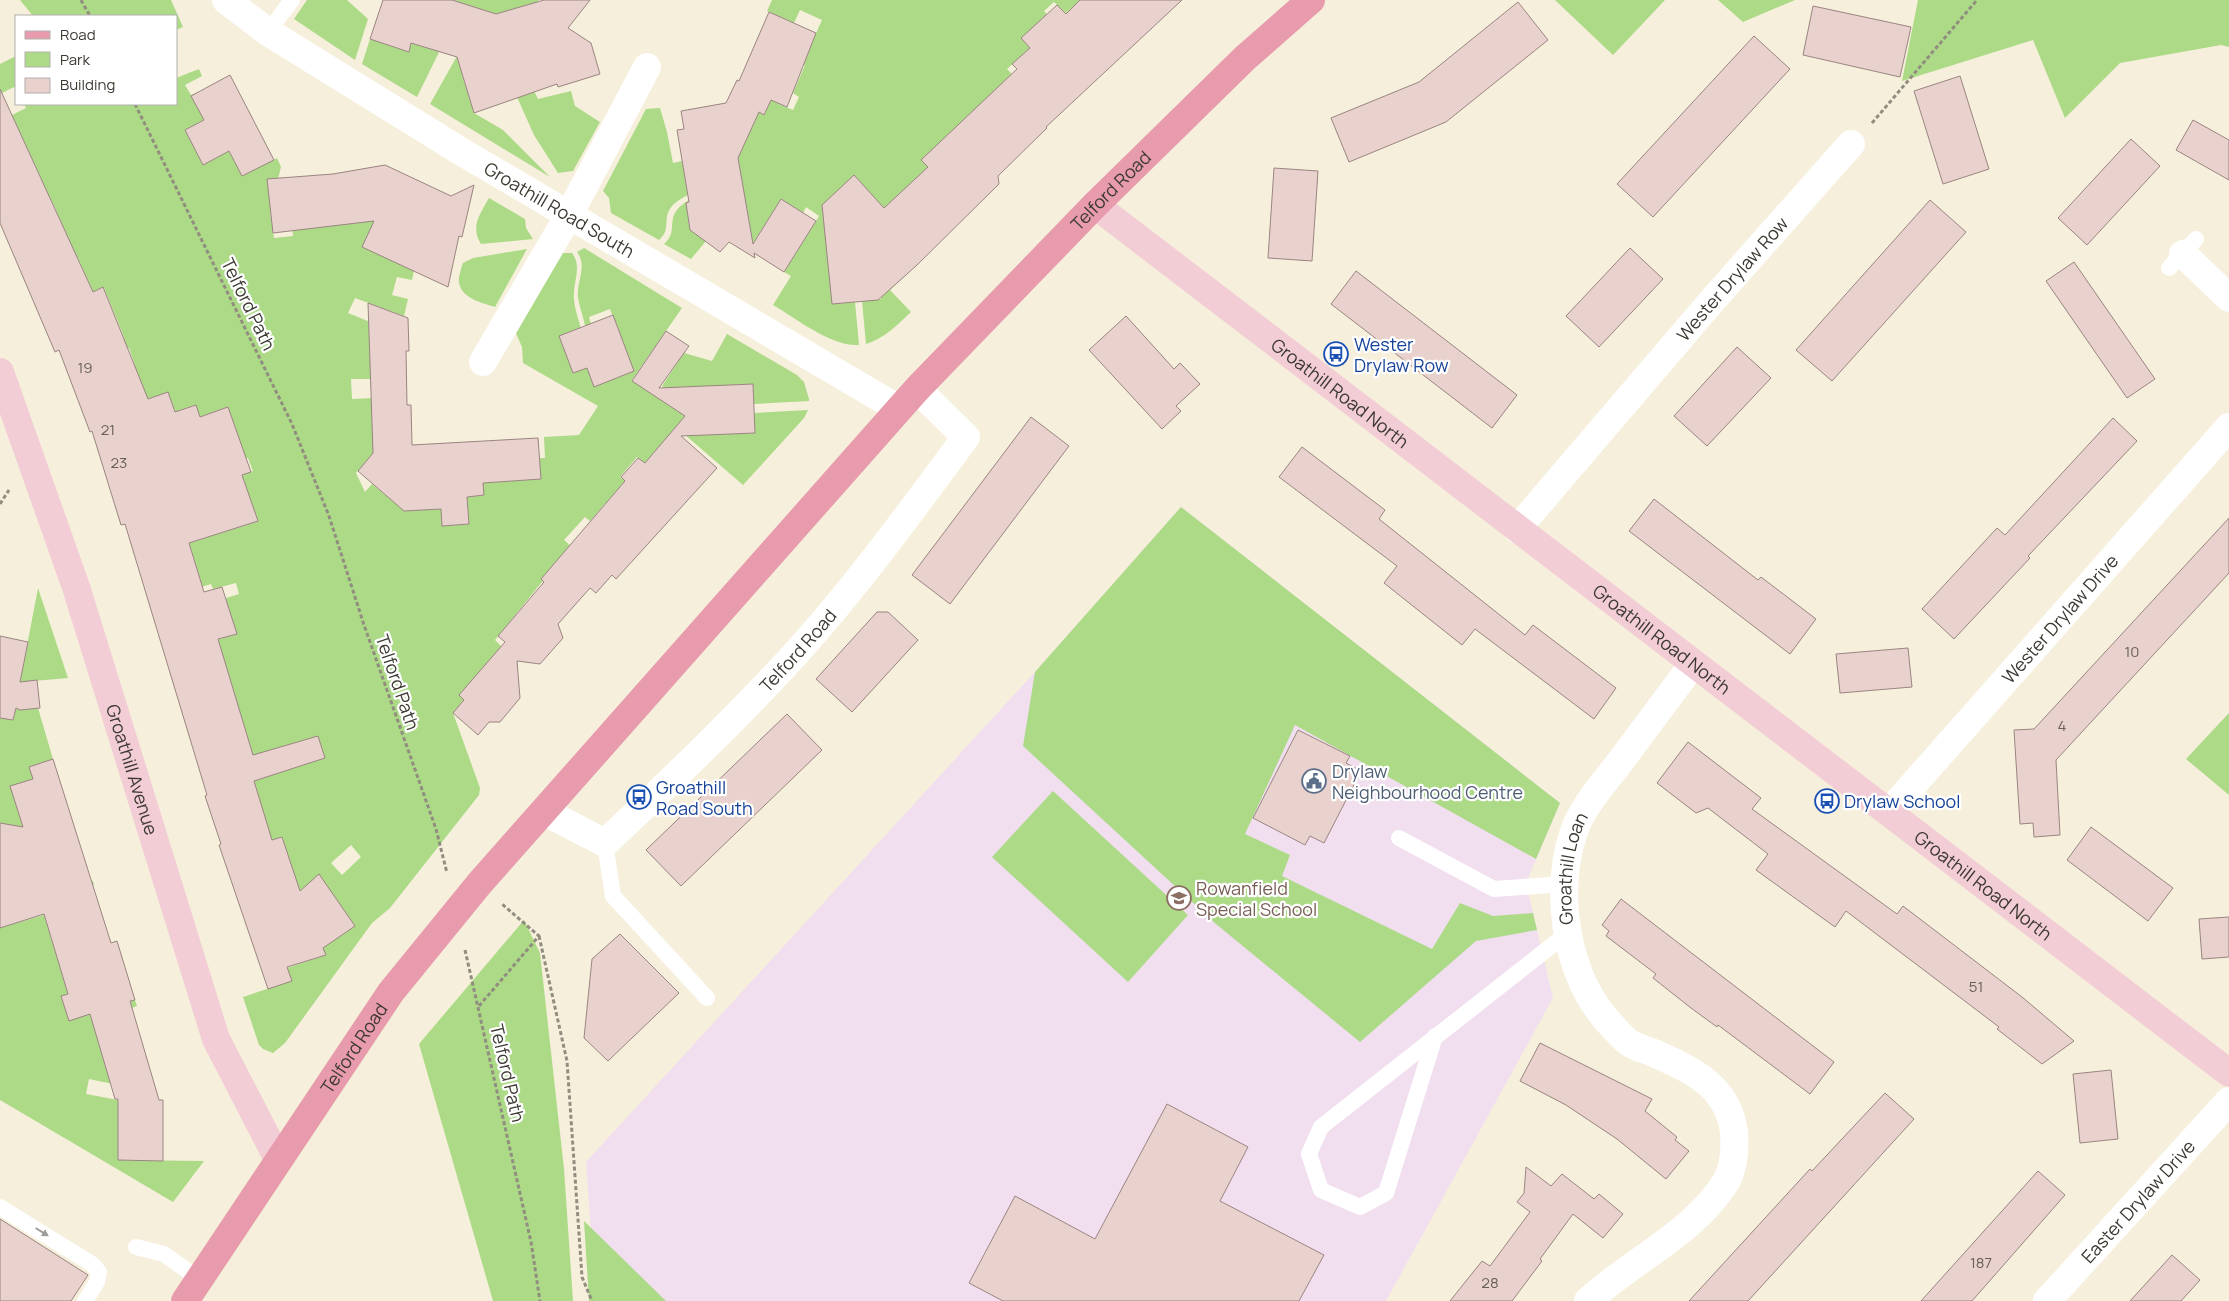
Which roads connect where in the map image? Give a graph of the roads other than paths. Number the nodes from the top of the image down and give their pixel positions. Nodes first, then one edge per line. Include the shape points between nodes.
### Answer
1 (226, 0) edge
2 (292, 0) edge
3 (1311, 0) edge
4 (268, 32) junction
5 (647, 67) dead end
6 (1851, 144) road end
7 (1095, 205) junction
8 (569, 215) junction
9 (2183, 254) dead end
10 (2229, 298) edge
11 (483, 362) dead end
12 (0, 372) edge
13 (908, 399) junction
14 (2229, 427) edge
15 (1517, 529) junction
16 (1693, 664) junction
17 (545, 812) junction
18 (1889, 812) junction
19 (1400, 838) dead end
20 (605, 843) junction
21 (1565, 884) junction
22 (1569, 932) junction
23 (707, 998) dead end
24 (1435, 1036) junction
25 (2229, 1073) edge
26 (2229, 1100) edge
27 (278, 1158) junction
28 (0, 1207) edge
29 (136, 1247) dead end
30 (192, 1290) edge
31 (85, 1301) edge
32 (1588, 1301) edge
33 (2048, 1301) edge

1 - 4 street, Groathill Road South
2 - 4 lane
3 - 7 main road, Telford Road via 1246,58
4 - 8 street, Groathill Road South
5 - 8 street
6 - 15 street, Wester Drylaw Row
7 - 13 main road, Telford Road
7 - 15 street, Groathill Road North
8 - 11 street
8 - 13 street, Groathill Road South
9 - 10 street
12 - 27 street, Groathill Avenue via 76,587 216,1038
13 - 17 main road, Telford Road
13 - 20 street, Telford Road via 966,437 890,540 798,650 706,748
14 - 18 street, Wester Drylaw Drive
15 - 16 street, Groathill Road North
16 - 18 street, Groathill Road North
16 - 21 street, Groathill Loan via 1596,792 1574,829
17 - 20 street
17 - 27 main road, Telford Road via 479,884 391,992
18 - 25 street, Groathill Road North
19 - 21 lane via 1494,889
20 - 23 lane via 613,896
21 - 22 street, Groathill Loan
22 - 24 lane
22 - 32 street, Groathill Loan via 1574,961 1604,1018 1628,1042 1692,1069 1710,1084 1722,1100 1732,1123 1735,1147 1728,1179 1703,1212 1611,1279
24 - 24 lane via 1322,1127 1309,1154 1321,1190 1360,1207 1386,1193
26 - 33 street, Easter Drylaw Drive
27 - 30 main road, Telford Road
28 -> 31 lane via 92,1264 98,1272 97,1282
29 - 30 lane via 164,1254

